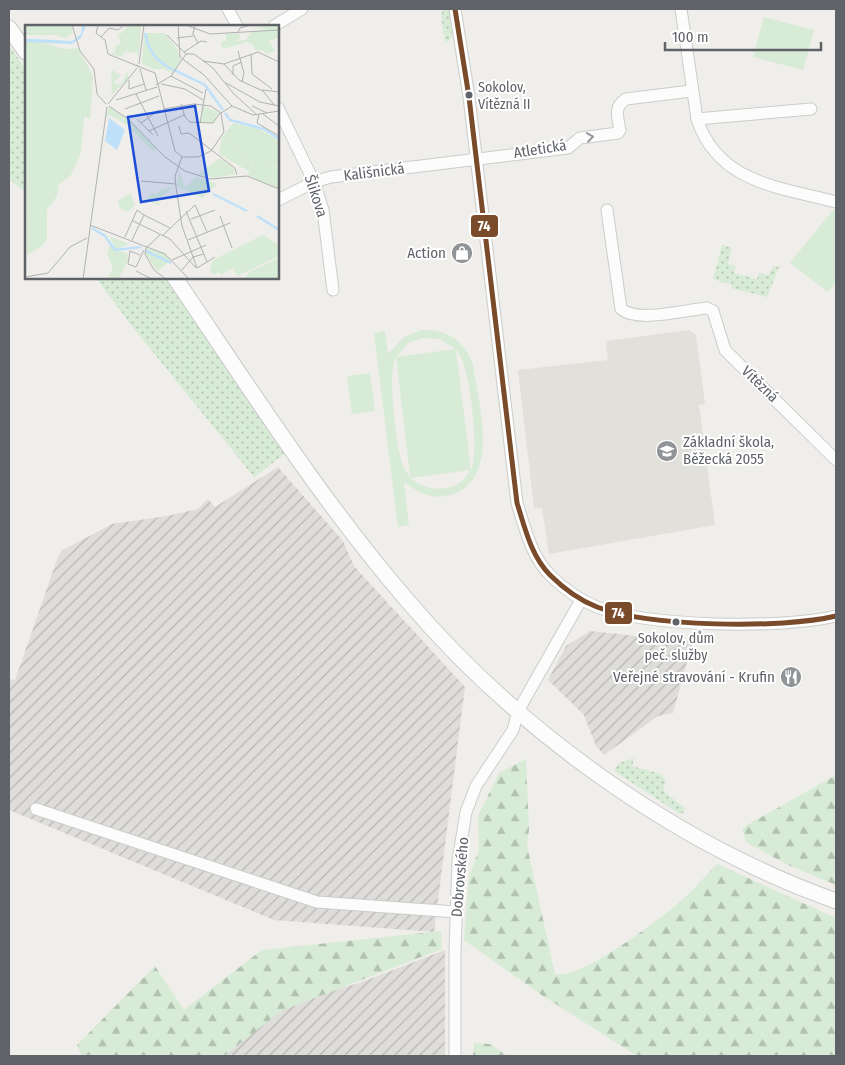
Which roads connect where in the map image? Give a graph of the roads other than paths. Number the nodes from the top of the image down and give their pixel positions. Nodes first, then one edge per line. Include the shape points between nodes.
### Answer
1 (228, 9) edge
2 (302, 9) edge
3 (455, 9) edge
4 (681, 9) edge
5 (236, 25) edge
6 (276, 25) edge
7 (9, 28) edge
8 (25, 51) edge
9 (691, 91) junction
10 (811, 109) dead end
11 (279, 110) edge
12 (696, 119) junction
13 (475, 158) junction
14 (314, 182) junction
15 (279, 200) edge
16 (836, 202) edge
17 (608, 210) dead end
18 (176, 279) edge
19 (333, 290) dead end
20 (836, 460) edge
21 (581, 600) junction
22 (836, 616) edge
23 (518, 711) junction
24 (36, 809) dead end
25 (836, 901) edge
26 (456, 912) junction
27 (455, 1056) edge

1 - 5 street
2 - 6 street
3 - 13 street
4 - 9 street
7 - 8 main road
9 - 12 street
13 -> 9 street, Atletická via 568,148 580,138 618,133 616,112 618,105 626,99
10 - 12 street
11 - 14 street, Šlikova
12 - 16 street via 711,150 740,174
13 - 14 street, Kališnická via 331,176
13 - 21 street via 517,503 526,533 541,564
14 - 15 street, Kališnická
14 - 19 street, Šlikova via 323,210
17 - 20 street, Vítězná via 621,308 640,316 707,308 713,311 725,350
18 - 23 main road via 308,475 377,563 473,670
21 - 22 street via 599,608 638,617 708,622 784,623
21 - 23 street, Dobrovského
23 - 25 main road via 594,771 713,847
23 - 26 street, Dobrovského via 513,730 476,786 466,812 458,861
24 - 26 street via 317,902
26 - 27 street, Dobrovského

